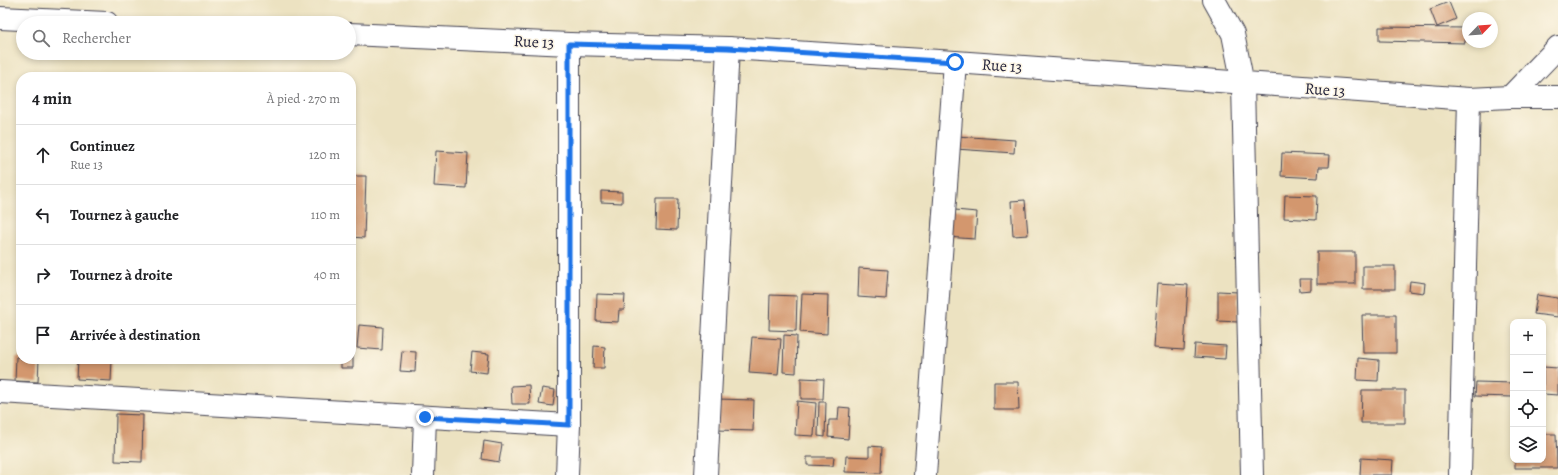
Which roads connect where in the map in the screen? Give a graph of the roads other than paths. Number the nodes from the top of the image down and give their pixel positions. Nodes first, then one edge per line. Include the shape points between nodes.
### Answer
1 (1214, 0) edge
2 (0, 18) edge
3 (16, 19) edge
4 (356, 34) edge
5 (569, 44) junction
6 (1558, 47) edge
7 (728, 48) junction
8 (955, 62) junction
9 (1243, 84) junction
10 (1510, 97) junction
11 (1558, 97) edge
12 (1469, 99) junction
13 (0, 392) edge
14 (425, 417) junction
15 (569, 425) junction
16 (423, 475) edge
17 (567, 475) edge
18 (706, 475) edge
19 (925, 475) edge
20 (1252, 475) edge
21 (1460, 475) edge

1 - 9 street via 1233,34
2 - 3 street
4 - 5 street, Rue 13
5 - 7 street, Rue 13
5 - 15 street
6 - 10 street
7 - 8 street, Rue 13
7 - 18 street
8 - 9 street, Rue 13
8 - 19 street
9 - 12 street, Rue 13
9 - 20 street
10 - 11 street, Rue 13
10 - 12 street, Rue 13
12 - 21 street
13 - 14 street
14 - 15 street
14 - 16 street
15 - 17 street

